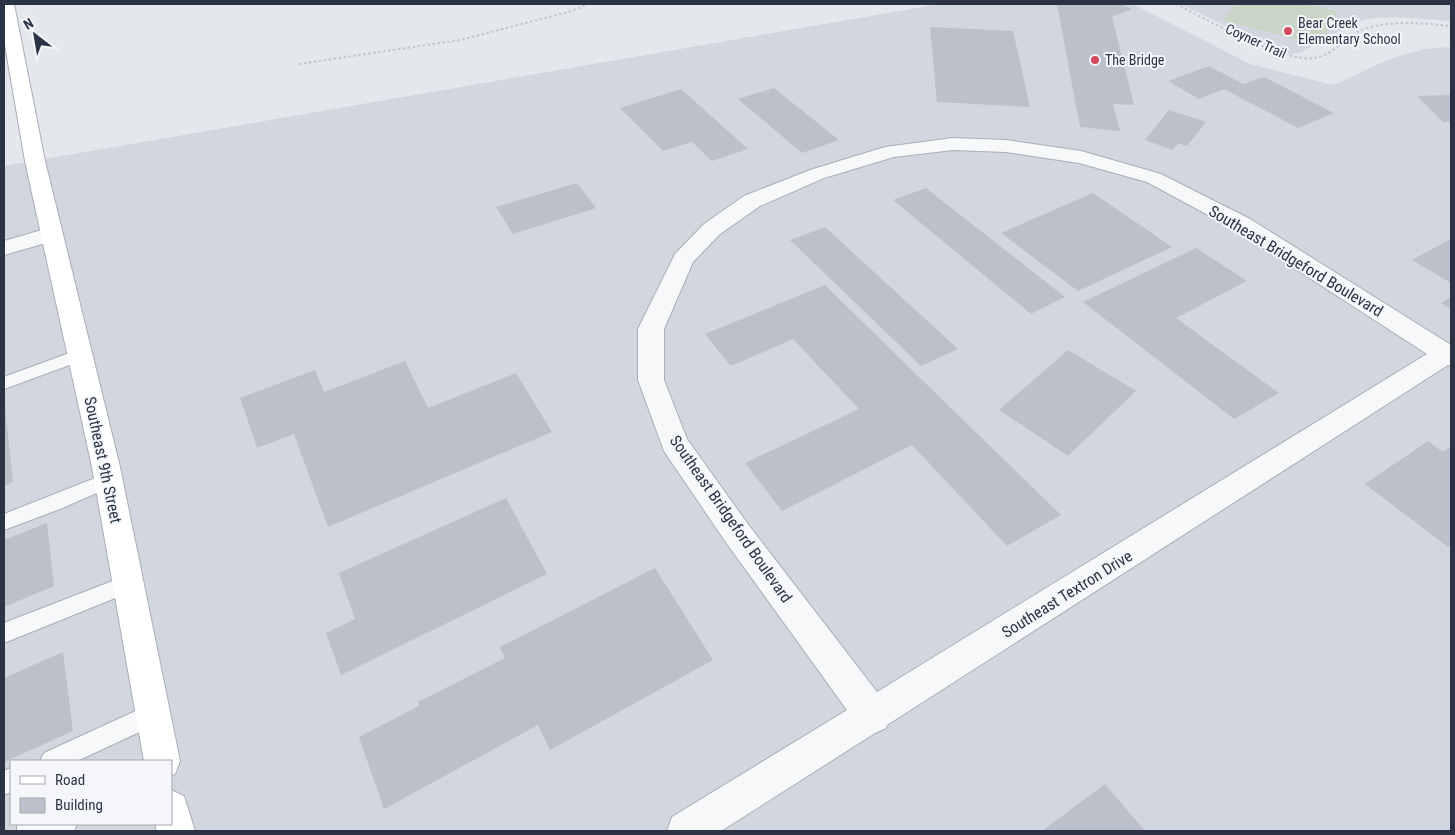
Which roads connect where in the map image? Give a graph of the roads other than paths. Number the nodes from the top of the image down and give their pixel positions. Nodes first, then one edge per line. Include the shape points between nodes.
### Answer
1 (6, 4) edge
2 (52, 234) junction
3 (4, 248) edge
4 (80, 355) junction
5 (1449, 356) edge
6 (4, 383) edge
7 (108, 480) junction
8 (4, 522) edge
9 (128, 584) junction
10 (4, 633) edge
11 (154, 714) junction
12 (873, 716) junction
13 (54, 760) edge
14 (162, 760) edge
15 (172, 813) edge
16 (64, 825) edge
17 (50, 831) edge
18 (176, 831) edge
19 (686, 831) edge

1 - 2 street, Southeast 9th Street
2 - 3 street
2 - 4 street, Southeast 9th Street
4 - 6 lane
4 - 7 street, Southeast 9th Street
5 - 12 street, Southeast Textron Drive
5 - 12 street, Southeast Bridgeford Boulevard via 1242,224 1154,178 1081,157 1006,146 953,144 892,151 817,174 752,201 712,229 684,259 651,329 651,380 674,443
7 - 8 lane
7 - 9 street, Southeast 9th Street
9 - 10 lane
9 - 11 street, Southeast 9th Street
11 - 13 lane
11 - 14 street, Southeast 9th Street
12 - 19 street, Southeast Textron Drive
15 - 18 street
16 - 17 lane

